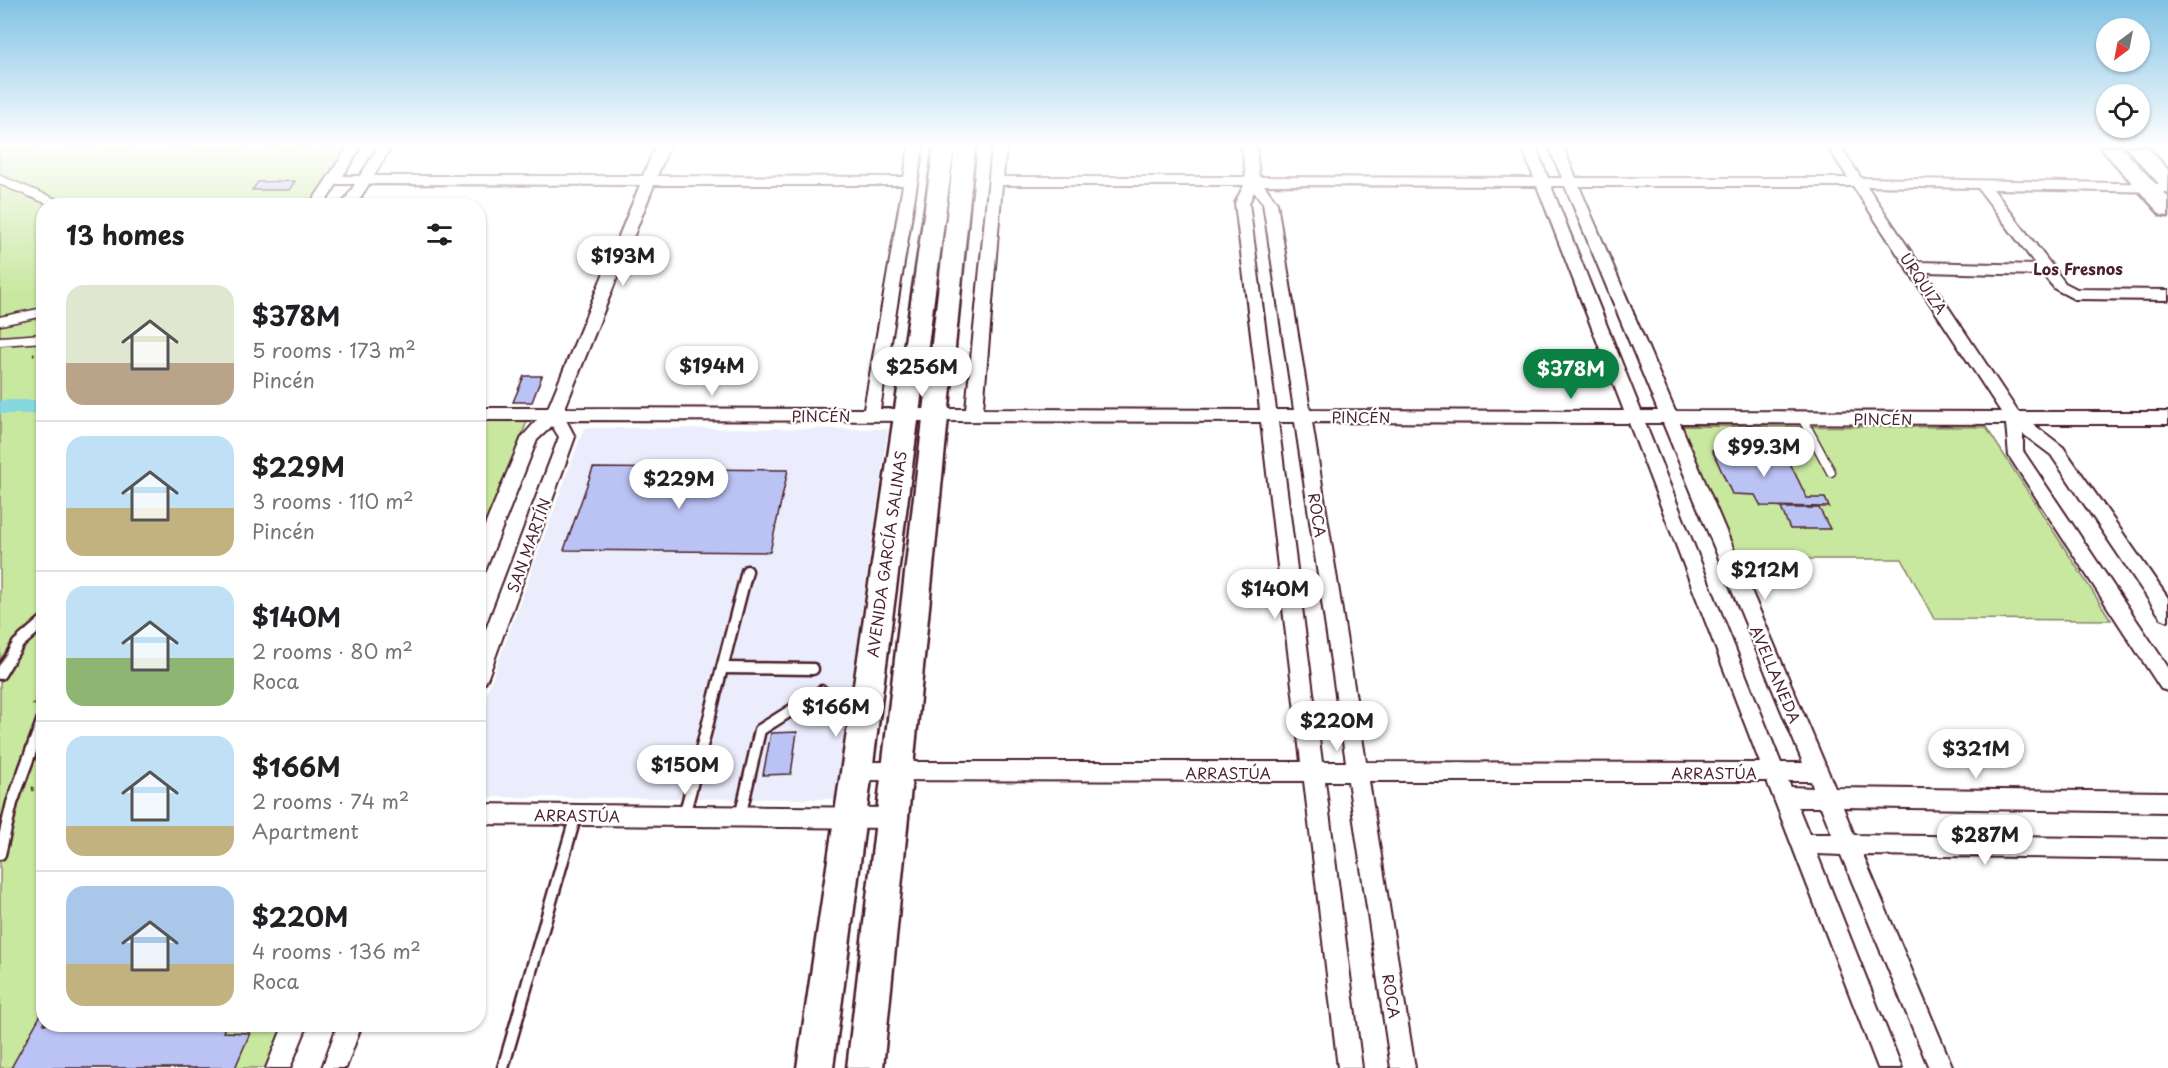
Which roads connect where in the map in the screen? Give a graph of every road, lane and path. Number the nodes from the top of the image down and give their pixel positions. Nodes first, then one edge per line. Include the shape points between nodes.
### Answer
1 (641, 197) edge
2 (906, 197) edge
3 (937, 197) edge
4 (960, 197) edge
5 (993, 197) edge
6 (1245, 197) edge
7 (1265, 197) edge
8 (1549, 197) edge
9 (1577, 197) edge
10 (1866, 197) edge
11 (1993, 197) edge
12 (2155, 197) edge
13 (2168, 210) edge
14 (1913, 267) junction
15 (2048, 270) junction
16 (2168, 296) edge
17 (36, 314) edge
18 (0, 321) edge
19 (36, 339) edge
20 (0, 341) edge
21 (486, 414) edge
22 (554, 414) junction
23 (871, 415) junction
24 (905, 415) junction
25 (938, 415) junction
26 (974, 415) junction
27 (1268, 416) junction
28 (1303, 416) junction
29 (1635, 417) junction
30 (1669, 417) junction
31 (1802, 418) junction
32 (2014, 418) junction
33 (2168, 418) edge
34 (1831, 472) dead end
35 (486, 546) edge
36 (747, 571) dead end
37 (2168, 613) edge
38 (36, 627) edge
39 (486, 655) edge
40 (722, 668) junction
41 (813, 669) dead end
42 (0, 674) edge
43 (2168, 683) edge
44 (822, 691) dead end
45 (36, 737) edge
46 (856, 771) junction
47 (897, 771) junction
48 (1313, 772) junction
49 (1357, 772) junction
50 (1774, 772) junction
51 (1817, 772) junction
52 (1784, 797) junction
53 (1828, 798) junction
54 (2168, 802) edge
55 (486, 814) edge
56 (576, 815) junction
57 (684, 816) junction
58 (740, 817) junction
59 (849, 818) junction
60 (891, 818) junction
61 (3, 823) edge
62 (1802, 844) junction
63 (1847, 844) junction
64 (2168, 849) edge
65 (0, 854) edge
66 (293, 1032) edge
67 (347, 1032) edge
68 (278, 1068) edge
69 (334, 1068) edge
70 (503, 1068) edge
71 (815, 1068) edge
72 (865, 1068) edge
73 (1350, 1068) edge
74 (1403, 1068) edge
75 (1890, 1068) edge
76 (1941, 1068) edge

1 - 22 street
2 - 23 street
3 - 24 main road, AVENIDA GARCÍA SALINAS
4 - 25 main road
5 - 26 street
6 - 27 street, ROCA via 1242,203
7 - 28 street, ROCA via 1270,203
8 - 29 street
9 - 30 street, AVELLANEDA
10 - 14 street, URQUIZA
11 - 15 street
12 - 13 main road
14 - 15 street
14 - 32 street, URQUIZA
15 - 16 street via 2060,286 2073,294
17 - 18 lane
19 - 20 lane
21 - 22 street, PINCÉN
22 - 23 street, PINCÉN
22 - 35 street via 530,437
22 - 39 street, SAN MARTÍN via 567,437
23 - 24 street, PINCÉN
24 - 25 street, PINCÉN
24 - 46 main road, AVENIDA GARCÍA SALINAS
25 - 26 street, PINCÉN
25 - 47 main road
26 - 27 street, PINCÉN
27 - 28 street, PINCÉN
27 - 48 street, ROCA
28 - 29 street, PINCÉN
28 - 49 street, ROCA
29 - 30 street, PINCÉN
29 - 50 street
30 - 31 street, PINCÉN
30 - 51 street, AVELLANEDA
31 - 32 street, PINCÉN
31 - 34 lane
32 - 33 street, PINCÉN
32 - 37 street, URQUIZA via 2057,451
32 - 43 street via 2015,452
36 - 40 lane
38 - 42 lane via 6,660
40 - 41 lane
40 - 57 lane
44 - 58 lane via 760,730
45 - 61 lane
46 - 47 street, ARRASTÚA
46 - 59 main road, AVENIDA GARCÍA SALINAS
47 - 48 street, ARRASTÚA
47 - 60 main road
48 - 49 street, ARRASTÚA
48 - 73 street, ROCA
49 - 50 street, ARRASTÚA
49 - 74 street, ROCA
50 - 51 street, ARRASTÚA
50 - 52 street
51 - 53 street, AVELLANEDA
52 - 53 street
52 - 62 street
53 - 54 street
53 - 63 street, AVELLANEDA
55 - 56 street, ARRASTÚA
56 - 57 street, ARRASTÚA
56 - 70 lane
57 - 58 street, ARRASTÚA
58 - 59 street, ARRASTÚA
59 - 60 street, ARRASTÚA
59 - 71 main road, AVENIDA GARCÍA SALINAS
60 - 72 main road
61 - 65 lane
62 - 63 street
62 - 75 street
63 - 64 street
63 - 76 street, AVELLANEDA
66 - 68 street
67 - 69 street

